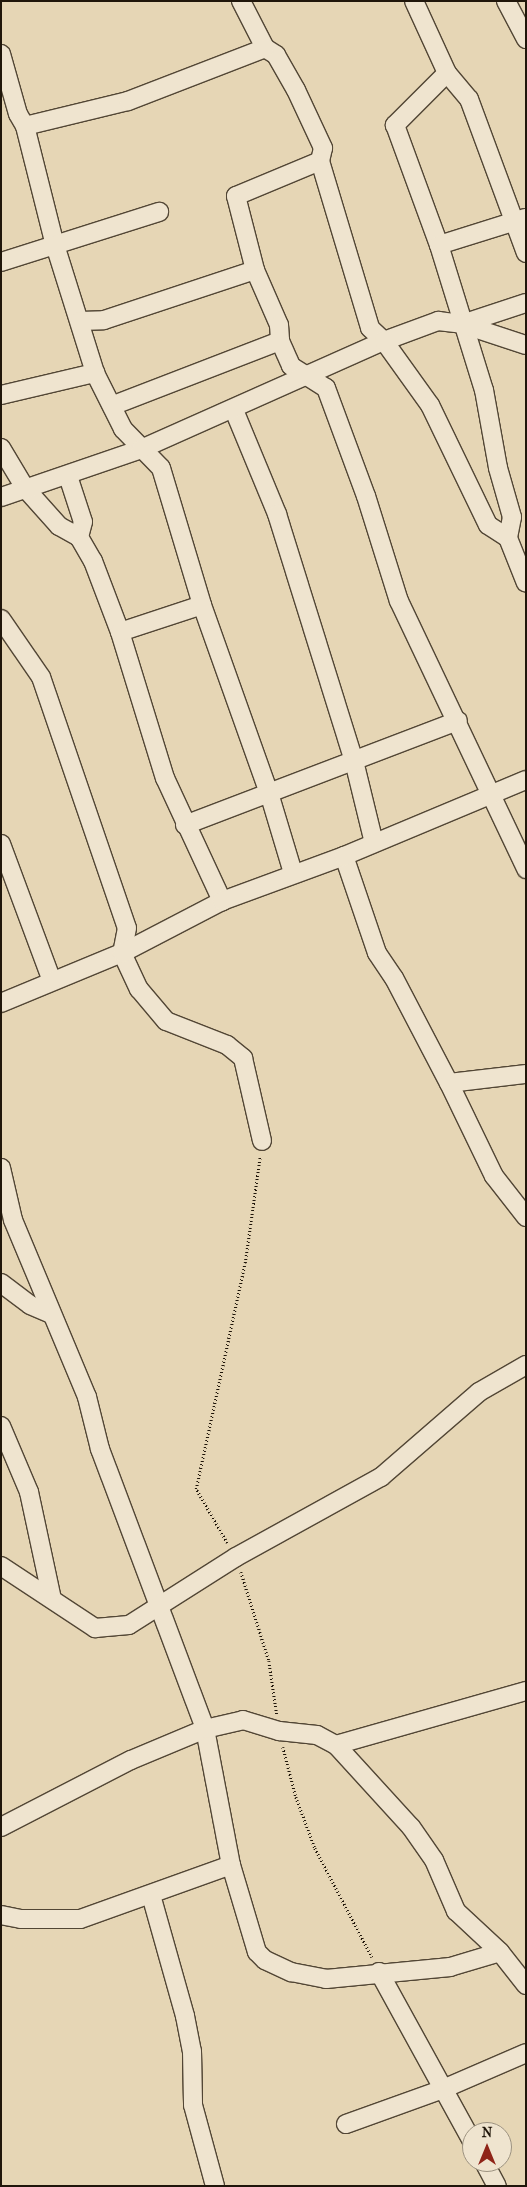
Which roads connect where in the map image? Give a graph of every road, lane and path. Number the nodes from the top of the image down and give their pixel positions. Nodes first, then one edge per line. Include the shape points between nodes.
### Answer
1 (241, 1) edge
2 (414, 1) edge
3 (506, 1) edge
4 (526, 39) edge
5 (265, 48) junction
6 (1, 54) edge
7 (446, 73) junction
8 (25, 126) junction
9 (320, 161) junction
10 (159, 212) dead end
11 (520, 219) edge
12 (55, 245) junction
13 (438, 245) junction
14 (526, 253) edge
15 (1, 262) edge
16 (255, 270) junction
17 (526, 303) edge
18 (80, 321) junction
19 (462, 324) junction
20 (280, 341) junction
21 (384, 341) junction
22 (526, 345) edge
23 (95, 373) junction
24 (307, 374) junction
25 (1, 395) edge
26 (114, 405) junction
27 (234, 410) junction
28 (1, 448) edge
29 (141, 449) junction
30 (68, 476) junction
31 (25, 488) junction
32 (1, 497) edge
33 (79, 537) junction
34 (508, 538) junction
35 (526, 583) edge
36 (202, 605) junction
37 (1, 619) edge
38 (120, 632) junction
39 (458, 721) junction
40 (354, 761) junction
41 (526, 780) edge
42 (269, 793) junction
43 (492, 794) junction
44 (185, 825) junction
45 (374, 843) junction
46 (1, 844) edge
47 (344, 856) junction
48 (526, 869) edge
49 (293, 873) junction
50 (222, 901) junction
51 (122, 953) junction
52 (52, 981) junction
53 (1, 1003) edge
54 (526, 1074) edge
55 (449, 1083) junction
56 (262, 1141) joint
57 (1, 1168) edge
58 (526, 1217) edge
59 (1, 1283) edge
60 (49, 1313) junction
61 (526, 1364) edge
62 (1, 1426) edge
63 (236, 1558) junction
64 (1, 1566) edge
65 (52, 1599) junction
66 (160, 1608) junction
67 (526, 1691) edge
68 (205, 1729) junction
69 (279, 1731) junction
70 (336, 1745) junction
71 (1, 1827) edge
72 (231, 1866) junction
73 (152, 1895) junction
74 (1, 1915) edge
75 (500, 1952) junction
76 (380, 1972) junction
77 (526, 1985) edge
78 (526, 2053) edge
79 (442, 2089) junction
80 (346, 2124) dead end
81 (462, 2124) edge
82 (489, 2172) edge
83 (215, 2186) edge
84 (497, 2186) edge

1 - 5 street
2 - 7 street
3 - 4 street
5 - 8 street via 128,101
5 - 9 street via 276,56 296,90 323,148
6 - 8 street via 18,114
7 - 11 street via 469,99
7 - 13 street via 396,125
8 - 12 street
9 - 16 street via 236,196
9 - 21 street via 370,328
10 - 12 street
11 - 13 street
11 - 14 street
12 - 15 street
12 - 18 street
13 - 19 street
16 - 18 street via 104,320
16 - 20 street via 279,325
17 - 19 street
18 - 23 street
19 - 21 street via 438,321
19 - 22 street
19 - 34 street via 484,390 498,468 512,517
20 - 24 street via 291,366
20 - 26 street
21 - 24 street
21 - 34 street via 430,405 488,525
23 - 25 street
23 - 26 street
24 - 27 street
24 - 39 street via 326,388 400,601
26 - 29 street via 123,429
27 - 29 street
27 - 40 street via 277,514
28 - 31 street
29 - 30 street
29 - 36 street via 161,468
30 - 31 street
30 - 33 street via 83,522
31 - 32 street
31 - 33 street via 59,526
33 - 38 street via 93,561
34 - 35 street
36 - 38 street
36 - 42 street
37 - 51 street via 41,677 127,928
38 - 44 street via 165,778
39 - 40 street
39 - 43 street
40 - 42 street
40 - 45 street
41 - 43 street
42 - 44 street
42 - 49 street
43 - 45 street
43 - 48 street
44 - 50 street
45 - 47 street
46 - 52 street
47 - 49 street
47 - 55 street via 377,953 394,978
49 - 50 street
50 - 51 street
51 - 52 street
51 - 56 street via 140,989 166,1021 227,1045 243,1058
52 - 53 street
54 - 55 street
55 - 58 street via 494,1176
56 - 63 path via 245,1263 196,1489
57 - 60 street via 13,1220
59 - 60 street via 30,1305
60 - 66 street via 87,1397 100,1449
61 - 63 street via 479,1392 381,1477
62 - 65 street via 29,1492
63 - 66 street
63 - 69 path via 269,1661
64 - 65 street
65 - 66 street via 95,1628 129,1625
66 - 68 street
67 - 70 street
68 - 69 street via 243,1720
68 - 71 street via 132,1760
68 - 72 street
69 - 70 street via 317,1735
69 - 76 path via 296,1797 315,1848
70 - 75 street via 411,1827 434,1860 456,1911
72 - 73 street
72 - 76 street via 257,1952 265,1960 291,1972 326,1979
73 - 74 street via 80,1919 21,1919
73 - 83 street via 185,2016 192,2051 193,2105
75 - 76 street via 450,1966
75 - 77 street
76 - 79 street
78 - 79 street
79 - 80 street
79 - 81 street
82 - 84 street

